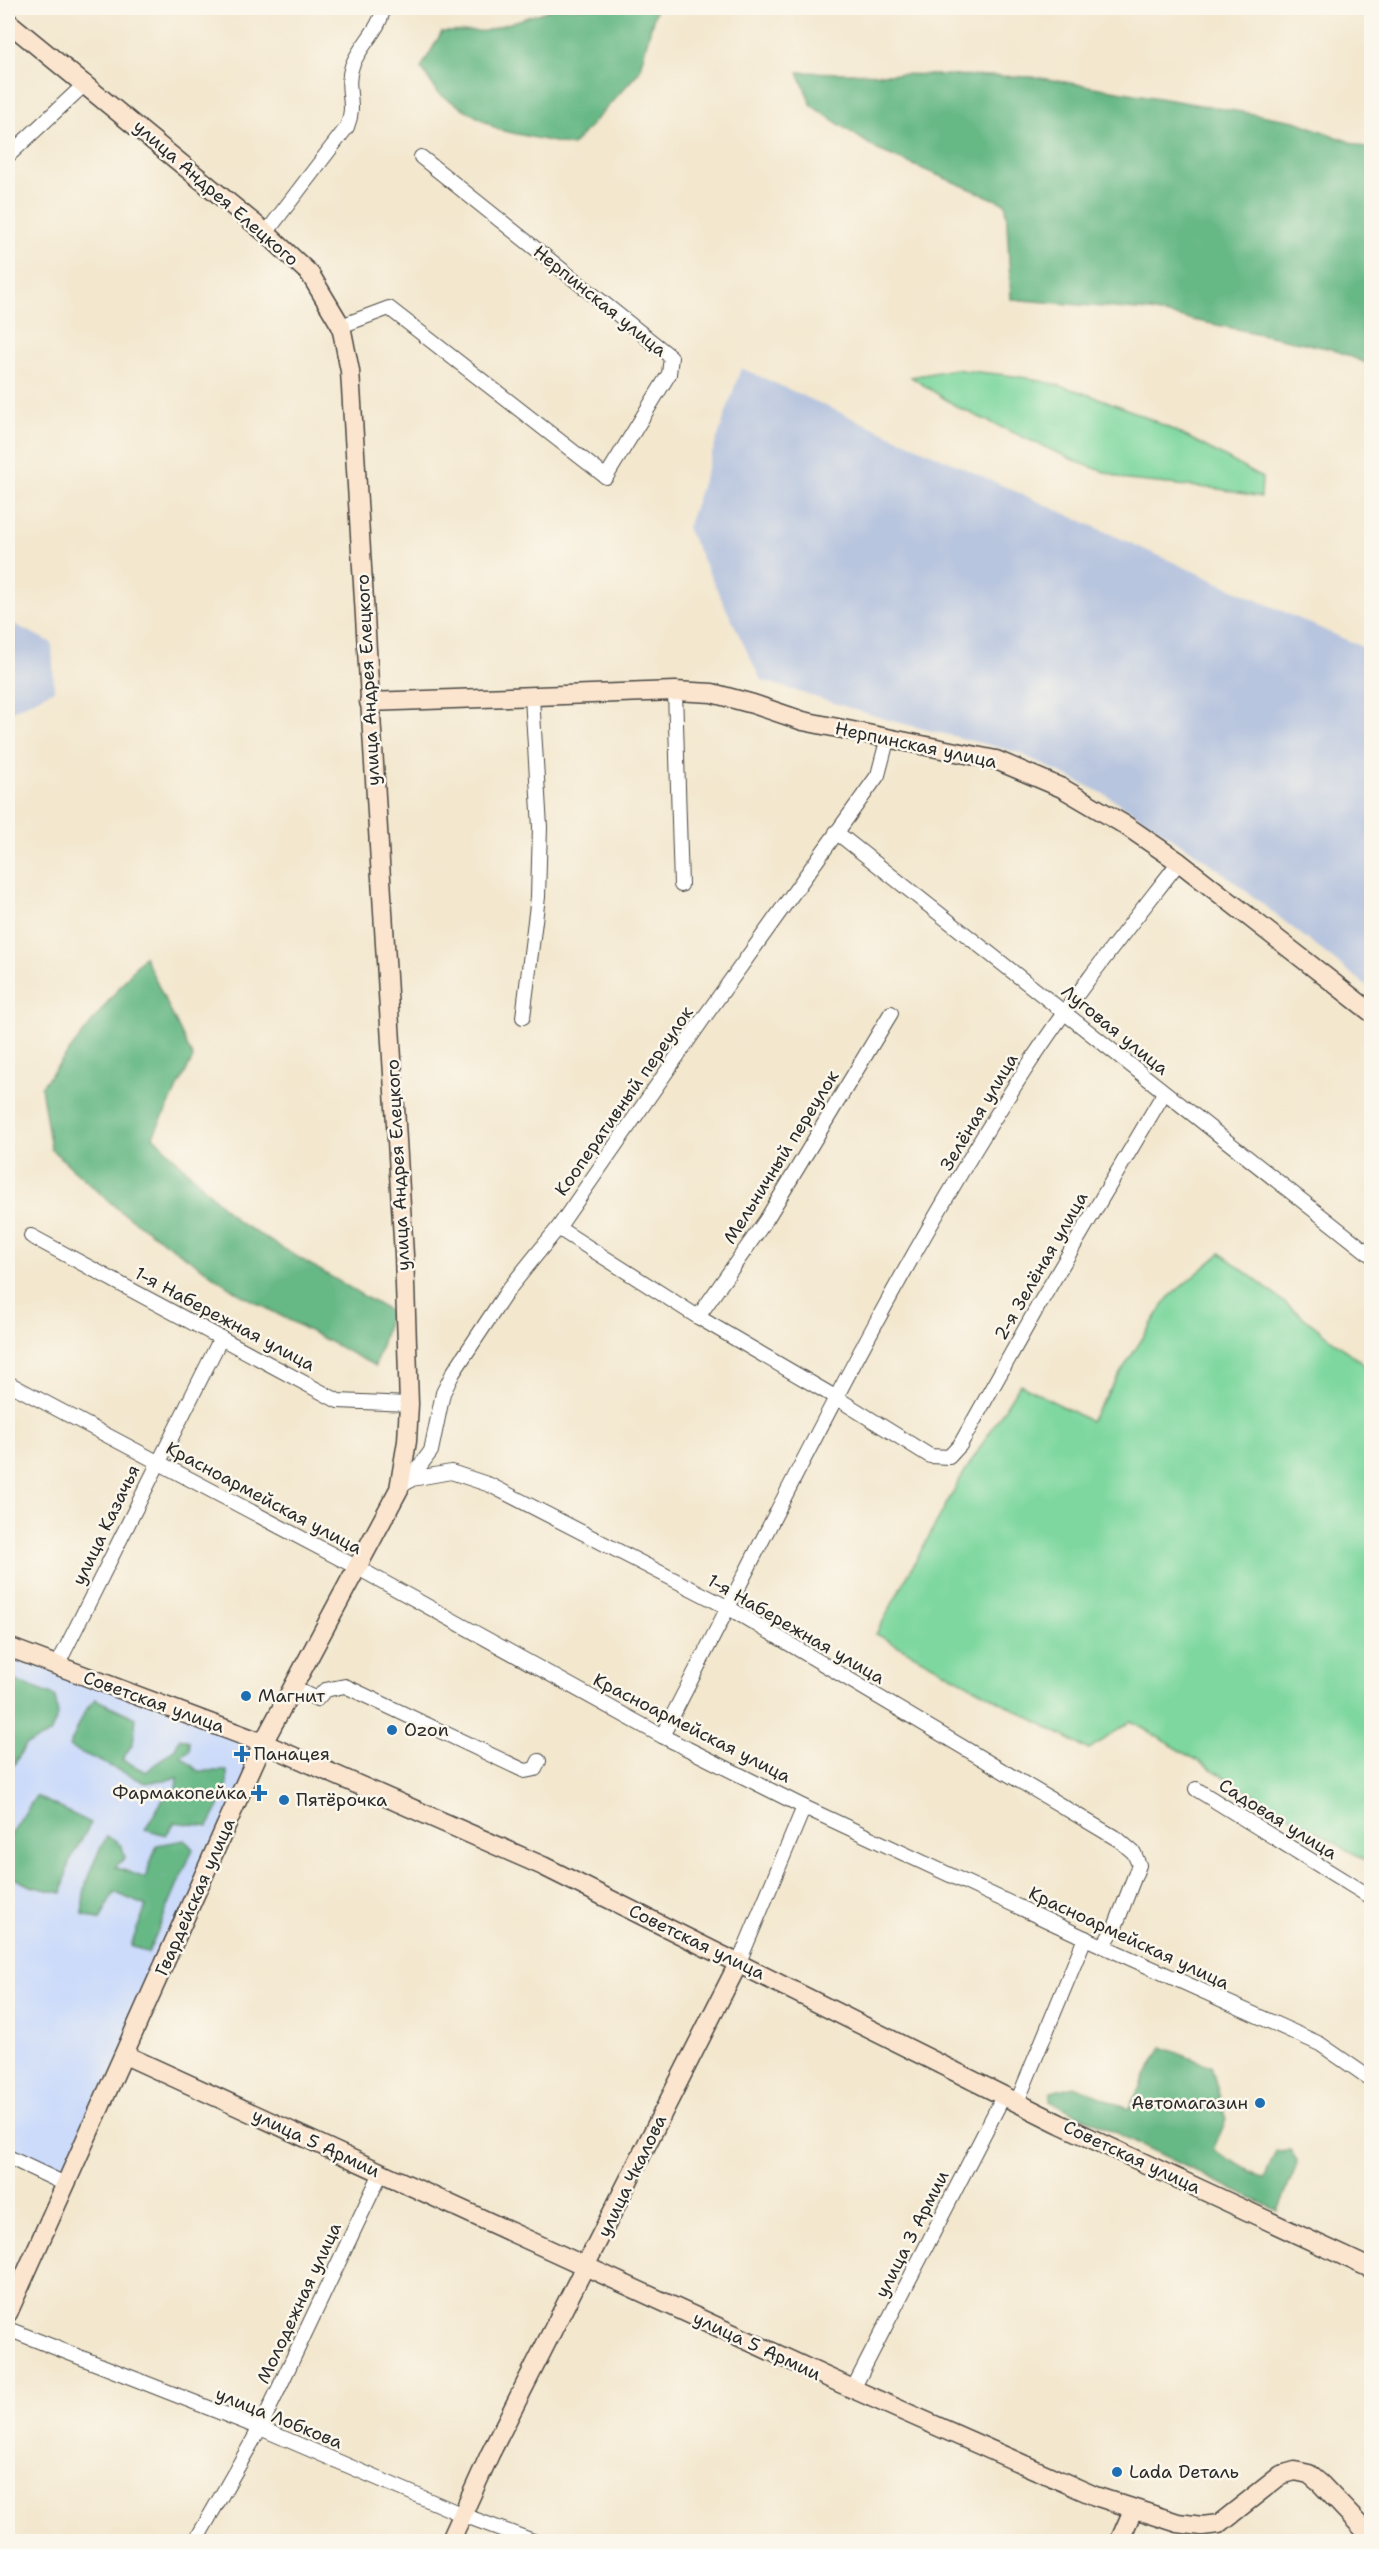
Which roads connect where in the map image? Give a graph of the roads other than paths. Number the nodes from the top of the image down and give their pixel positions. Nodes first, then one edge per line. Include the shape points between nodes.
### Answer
1 (383, 8) edge
2 (8, 22) edge
3 (86, 83) junction
4 (8, 156) edge
5 (421, 157) dead end
6 (266, 233) junction
7 (341, 326) junction
8 (675, 691) junction
9 (532, 697) junction
10 (369, 702) junction
11 (888, 737) junction
12 (836, 832) junction
13 (1179, 862) junction
14 (681, 885) dead end
15 (1064, 1012) junction
16 (891, 1013) dead end
17 (1371, 1013) edge
18 (523, 1017) dead end
19 (1164, 1093) junction
20 (558, 1228) junction
21 (32, 1236) dead end
22 (1371, 1256) edge
23 (698, 1317) junction
24 (221, 1338) junction
25 (8, 1383) edge
26 (835, 1397) junction
27 (409, 1404) junction
28 (157, 1462) junction
29 (405, 1484) junction
30 (358, 1568) junction
31 (729, 1608) junction
32 (8, 1647) edge
33 (57, 1666) junction
34 (293, 1688) junction
35 (662, 1736) junction
36 (263, 1743) junction
37 (539, 1761) dead end
38 (1196, 1789) dead end
39 (804, 1807) junction
40 (1371, 1898) edge
41 (1085, 1938) junction
42 (1103, 1947) junction
43 (739, 1962) junction
44 (125, 2055) junction
45 (1371, 2080) edge
46 (1010, 2098) junction
47 (8, 2157) edge
48 (381, 2173) junction
49 (63, 2183) junction
50 (586, 2268) junction
51 (1371, 2269) edge
52 (8, 2313) edge
53 (8, 2329) edge
54 (853, 2389) junction
55 (260, 2428) junction
56 (1133, 2510) junction
57 (463, 2515) junction
58 (1371, 2538) edge
59 (195, 2541) edge
60 (450, 2541) edge
61 (536, 2541) edge
62 (1119, 2541) edge

1 - 6 street via 352,66 348,87 353,113 347,127
2 - 3 main road, улица Андрея Елецкого
3 - 4 street
3 - 6 main road, улица Андрея Елецкого
5 - 7 street, Нерпинская улица via 671,357 669,374 606,477 389,308
6 - 7 main road, улица Андрея Елецкого via 310,274
7 - 10 main road, улица Андрея Елецкого via 350,371
8 - 9 main road, Нерпинская улица
8 - 11 main road, Нерпинская улица via 712,693 803,721
8 - 14 street
9 - 10 main road, Нерпинская улица
9 - 18 street via 539,874
10 - 27 main road, улица Андрея Елецкого via 404,1255
11 - 12 street, Кооперативный переулок via 878,775
11 - 13 main road, Нерпинская улица via 1007,764 1062,788
12 - 15 street, Луговая улица
12 - 20 street, Кооперативный переулок
13 - 15 street, Зелёная улица
13 - 17 main road, Нерпинская улица
15 - 19 street, Луговая улица
15 - 26 street, Зелёная улица via 986,1131
16 - 23 street, Мельничный переулок via 766,1220
19 - 22 street, Луговая улица
19 - 26 street, 2-я Зелёная улица via 960,1445 949,1457 930,1456
20 - 23 street
20 - 29 street, Кооперативный переулок via 508,1290 453,1373 443,1394 431,1451
21 - 24 street, 1-я Набережная улица
23 - 26 street
24 - 27 street, 1-я Набережная улица via 338,1401
24 - 28 street, улица Казачья
25 - 28 street, Красноармейская улица
26 - 31 street, Зелёная улица
27 - 29 main road, улица Андрея Елецкого
28 - 30 street, Красноармейская улица
28 - 33 street, улица Казачья
29 - 30 main road, Гвардейская улица
29 - 31 street, 1-я Набережная улица via 451,1472 490,1485
30 - 34 main road, Гвардейская улица
30 - 35 street, Красноармейская улица
31 - 35 street, Зелёная улица
31 - 42 street, 1-я Набережная улица via 1119,1840 1134,1853 1139,1865
32 - 33 main road, Советская улица
33 - 36 main road, Советская улица
34 - 36 main road, Гвардейская улица
34 - 37 street via 317,1700 325,1690 345,1686 525,1771 535,1769
35 - 39 street, Красноармейская улица
36 - 43 main road, Советская улица via 543,1866
36 - 44 main road, Гвардейская улица
38 - 40 street, Садовая улица
39 - 41 street, Красноармейская улица
39 - 43 street, улица Чкалова
41 - 42 street, Красноармейская улица
41 - 46 street, улица 3 Армии
42 - 45 street, Красноармейская улица via 1320,2044
43 - 46 main road, Советская улица
43 - 50 main road, улица Чкалова
44 - 48 main road, улица 5 Армии
44 - 49 main road, Гвардейская улица
46 - 51 main road, Советская улица
46 - 54 street, улица 3 Армии
47 - 49 street
48 - 50 main road, улица 5 Армии
48 - 55 street, Молодежная улица
49 - 52 main road, Гвардейская улица
50 - 54 main road, улица 5 Армии
50 - 57 main road, улица Чкалова via 490,2454
53 - 55 street, улица Лобкова
54 - 56 main road, улица 5 Армии via 1032,2470
55 - 57 street, улица Лобкова
55 - 59 street, Молодежная улица
56 - 58 main road, улица 5 Армии via 1178,2523 1219,2524 1281,2475 1295,2471 1309,2474 1321,2484
56 - 62 main road
57 - 60 main road, улица Чкалова
57 - 61 street, улица Лобкова

